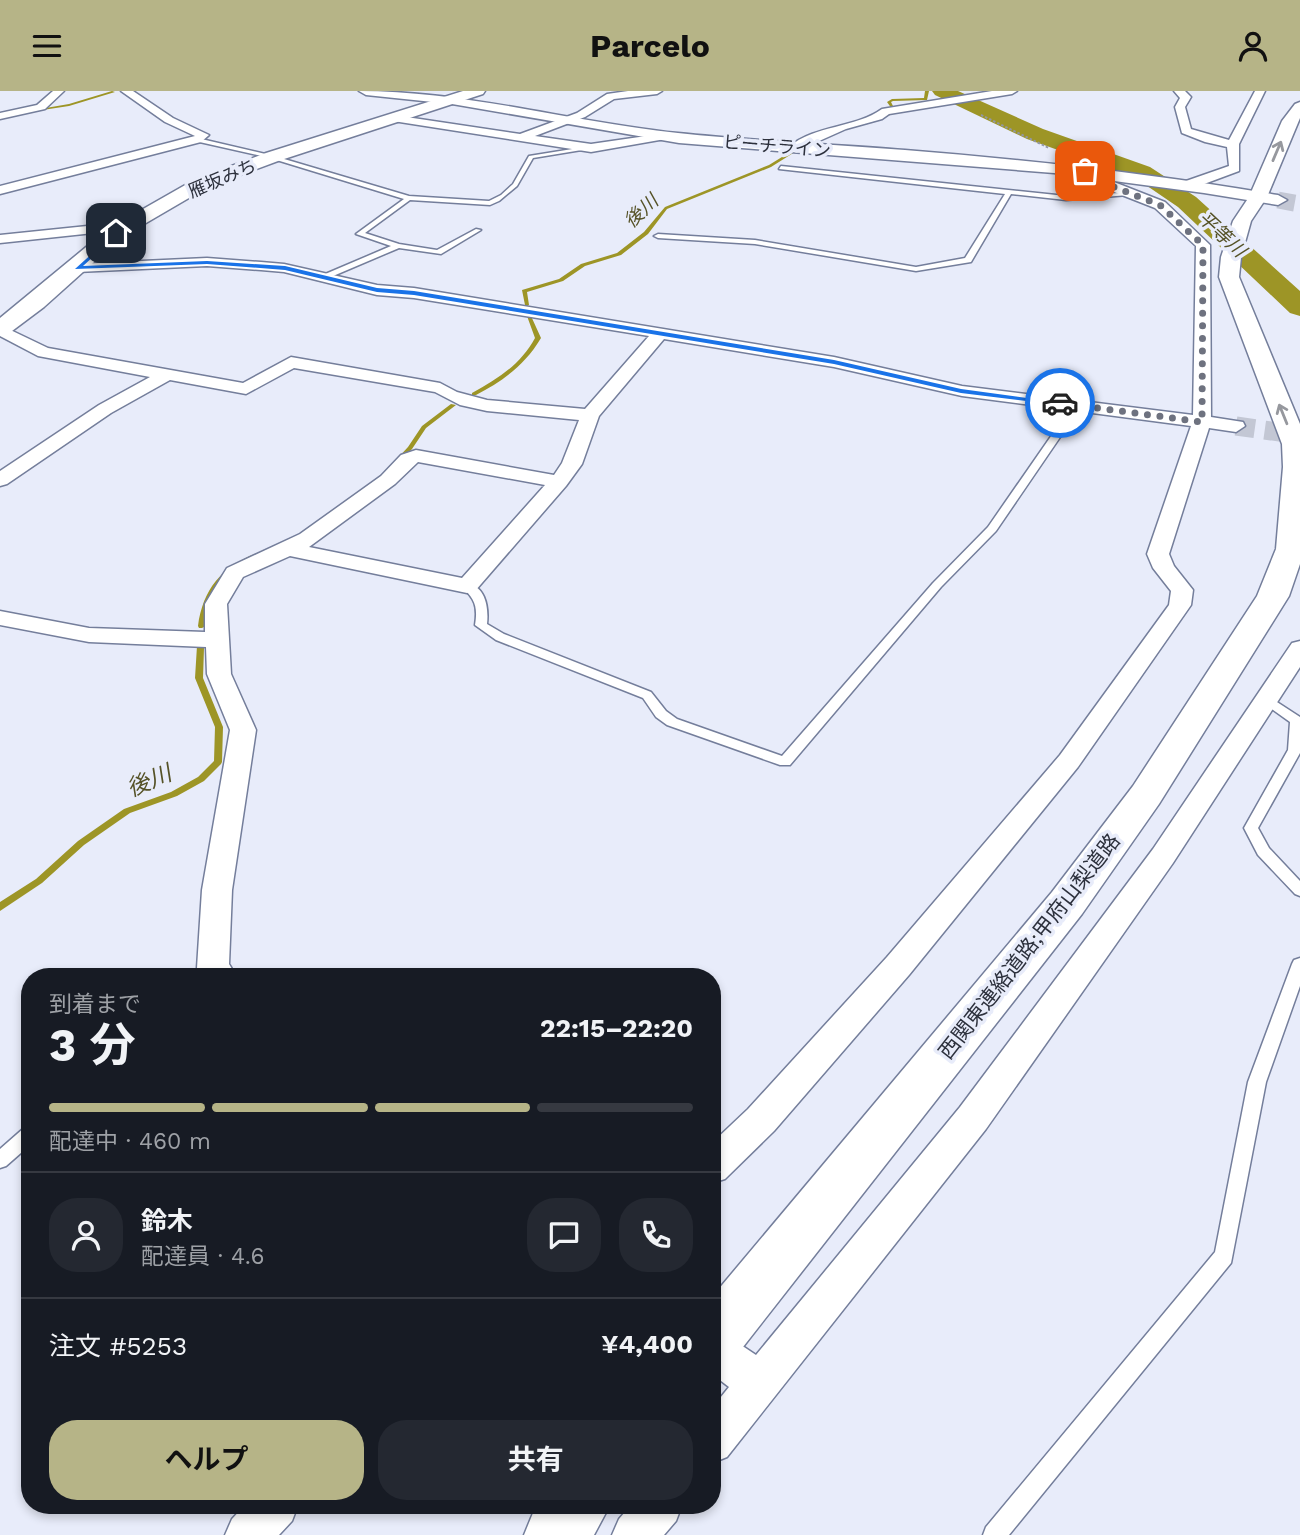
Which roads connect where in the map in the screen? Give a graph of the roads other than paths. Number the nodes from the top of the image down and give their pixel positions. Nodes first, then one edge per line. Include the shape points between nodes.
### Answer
1 (59, 91) edge
2 (126, 91) edge
3 (366, 91) edge
4 (478, 91) edge
5 (657, 91) edge
6 (1012, 91) edge
7 (1179, 91) edge
8 (1260, 91) edge
9 (404, 93) edge
10 (984, 94) edge
11 (452, 100) junction
12 (1300, 107) edge
13 (0, 116) edge
14 (393, 118) junction
15 (566, 121) junction
16 (667, 136) junction
17 (522, 137) junction
18 (197, 140) junction
19 (1233, 144) junction
20 (592, 148) junction
21 (794, 148) junction
22 (272, 157) junction
23 (781, 168) dead end
24 (1089, 171) junction
25 (1191, 184) junction
26 (0, 190) edge
27 (1009, 192) junction
28 (1138, 194) junction
29 (1258, 197) junction
30 (409, 198) junction
31 (1278, 200) tunnel mouth
32 (126, 226) junction
33 (478, 230) dead end
34 (658, 236) dead end
35 (0, 239) edge
36 (398, 246) junction
37 (77, 268) junction
38 (326, 277) junction
39 (0, 329) edge
40 (659, 335) junction
41 (168, 374) junction
42 (1077, 405) junction
43 (1137, 413) junction
44 (590, 415) junction
45 (1202, 422) junction
46 (1236, 426) tunnel mouth
47 (1139, 436) dead end
48 (0, 479) edge
49 (559, 482) junction
50 (1300, 523) edge
51 (289, 549) junction
52 (1290, 553) junction
53 (467, 586) junction
54 (0, 618) edge
55 (216, 639) junction
56 (1300, 648) edge
57 (1266, 699) junction
58 (1300, 890) edge
59 (1300, 964) edge
60 (212, 968) edge
61 (21, 1142) edge
62 (721, 1158) edge
63 (0, 1160) edge
64 (721, 1330) edge
65 (721, 1356) edge
66 (760, 1384) junction
67 (721, 1430) edge
68 (268, 1514) edge
69 (572, 1514) edge
70 (652, 1514) edge
71 (248, 1535) edge
72 (555, 1535) edge
73 (635, 1535) edge
74 (993, 1535) edge

1 - 13 street via 41,107
2 - 18 street via 169,120 203,135
3 - 9 main road, ピーチライン
4 - 11 main road, 雁坂みち
5 - 15 street via 611,96
6 - 10 street
7 - 19 street via 1186,97 1180,107 1186,131
8 - 19 street
9 - 11 main road, ピーチライン
10 - 21 street via 886,111
11 - 14 main road, 雁坂みち
11 - 15 main road, ピーチライン
29 -> 12 main road
14 - 17 street
14 - 22 main road, 雁坂みち
15 - 16 main road, ピーチライン
15 - 17 street
16 - 20 street
16 - 21 main road, ピーチライン
17 - 20 street
18 - 22 lane
18 - 26 street
19 - 25 street via 1235,168
20 - 30 lane via 531,157 526,171 500,199 490,203
21 - 24 main road, ピーチライン
22 - 30 lane
22 - 32 main road, 雁坂みち via 201,184
23 - 27 lane
24 - 25 main road, ピーチライン
24 - 28 street via 1109,185
25 - 29 main road, ピーチライン
27 - 28 lane via 1066,198
27 - 34 lane via 968,260 937,267 916,269 771,245
28 - 45 street via 1169,211 1203,245
29 - 31 main road, ピーチライン
52 -> 29 main road via 1295,444 1229,277 1242,221
30 - 36 lane via 360,234
32 - 35 street
32 - 37 main road, 雁坂みち
33 - 36 lane via 438,252
36 - 38 lane
37 - 38 street via 207,262 285,268
37 - 39 main road, 雁坂みち
38 - 40 street via 377,290
39 - 41 street via 44,352
40 - 42 street via 834,362 961,391
40 - 44 street
41 - 44 street via 246,389 291,362 440,388 446,395 485,405
41 - 48 street via 105,409
42 - 43 street
42 - 53 lane via 992,529 937,585 785,762 672,722 647,695 500,637 481,625 484,608 477,591
43 - 45 street
43 - 47 street
44 - 49 street via 572,464
45 - 46 street
45 - 62 street via 1158,554 1182,590 1180,605 1069,761 898,966
49 - 51 street via 416,456 331,524
49 - 53 street
50 - 52 main road, 西関東連絡道路;甲府山梨道路
51 - 53 street
51 - 55 street via 235,573 216,604
52 - 64 main road, 西関東連絡道路;甲府山梨道路 via 1273,596 1146,795 1067,903
54 - 55 street via 89,635
55 - 60 street via 219,674 243,730 217,890
56 - 57 street
57 - 58 lane via 1296,720 1294,750 1251,828 1264,851
57 - 66 street via 1163,856 997,1085
59 - 74 lane via 1257,1082 1224,1256
61 - 63 lane
65 - 66 street
66 - 67 street
68 - 71 street
69 - 72 main road
70 - 73 street

